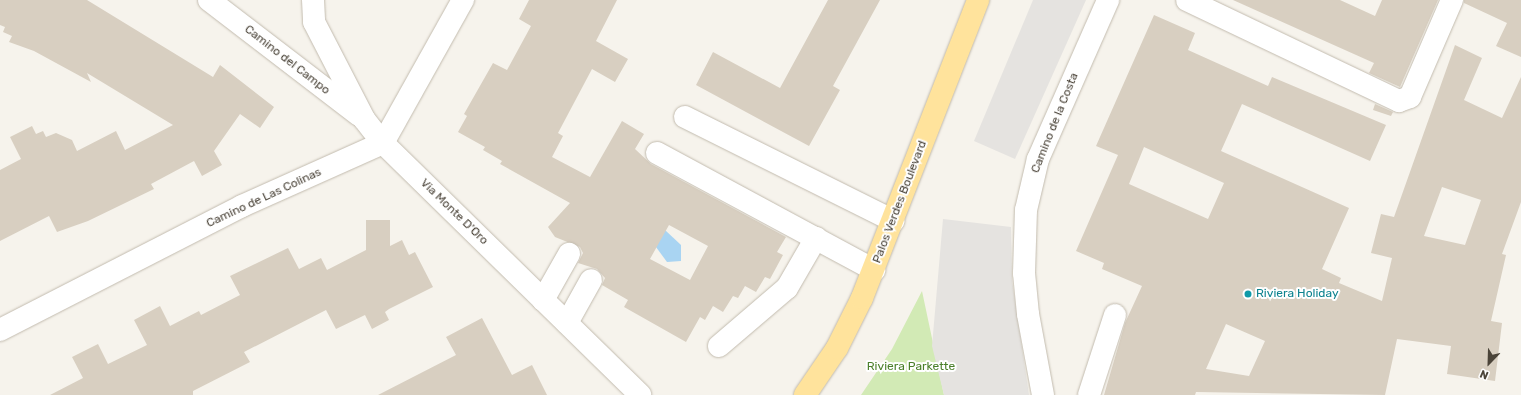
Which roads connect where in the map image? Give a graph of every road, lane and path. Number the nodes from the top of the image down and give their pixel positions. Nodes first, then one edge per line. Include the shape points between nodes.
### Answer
1 (209, 0) edge
2 (313, 0) edge
3 (463, 0) edge
4 (978, 0) edge
5 (1108, 0) edge
6 (1187, 0) edge
7 (1452, 0) edge
8 (685, 117) dead end
9 (364, 119) junction
10 (383, 143) junction
11 (657, 153) dead end
12 (894, 221) junction
13 (816, 238) junction
14 (570, 254) dead end
15 (874, 270) junction
16 (591, 280) dead end
17 (543, 300) junction
18 (1115, 315) dead end
19 (567, 323) junction
20 (0, 330) edge
21 (719, 346) dead end
22 (640, 395) edge
23 (805, 395) edge
24 (1042, 395) edge
25 (1089, 395) edge

1 - 9 street, Camino del Campo
2 - 9 street, Via Monte D'Oro via 314,22
3 - 10 street
4 - 12 main road, Palos Verdes Boulevard
5 - 24 street, Camino de la Costa via 1038,159 1026,210 1024,273
6 - 7 street via 1399,101 1410,97
8 - 12 street
9 - 10 street, Via Monte D'Oro
10 - 17 street, Via Monte D'Oro
10 - 20 street, Camino de Las Colinas via 242,206
11 - 13 street
12 - 15 main road, Palos Verdes Boulevard
13 - 15 street
13 - 21 street via 787,288
14 - 17 street
15 - 23 main road, Palos Verdes Boulevard via 837,348
16 - 19 street
17 - 19 street, Via Monte D'Oro
18 - 25 street
19 - 22 street, Via Monte D'Oro

